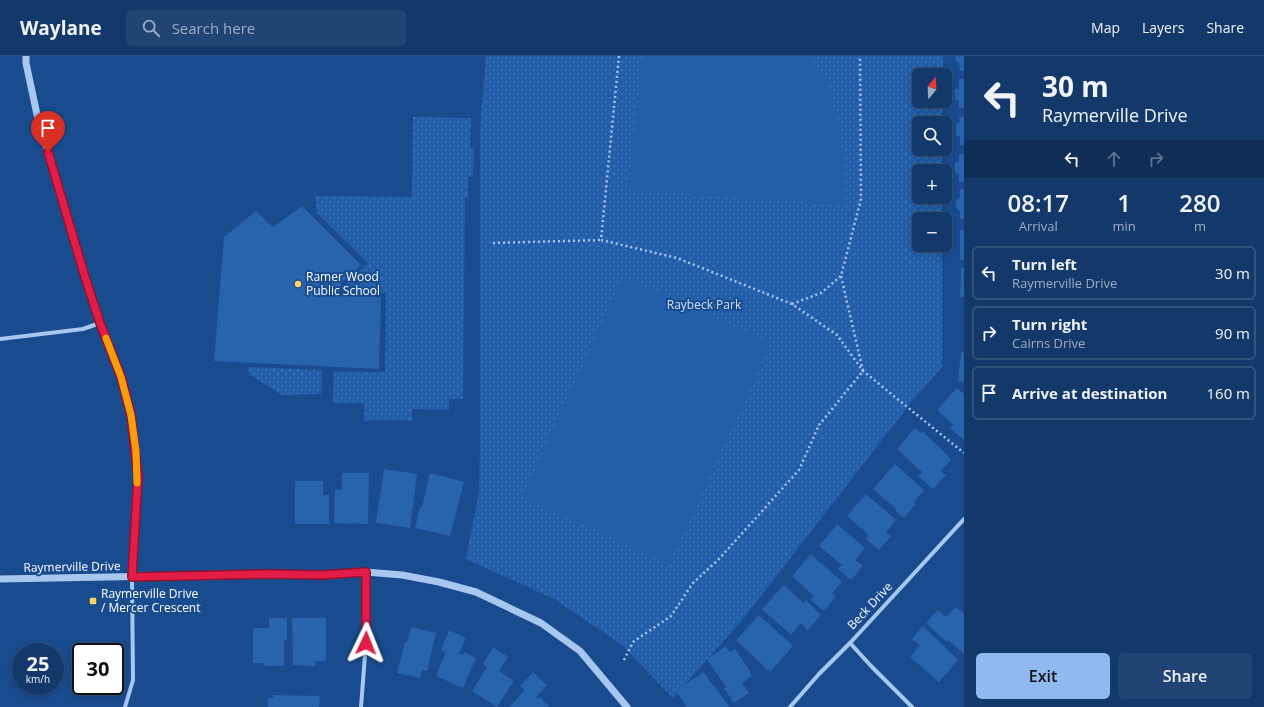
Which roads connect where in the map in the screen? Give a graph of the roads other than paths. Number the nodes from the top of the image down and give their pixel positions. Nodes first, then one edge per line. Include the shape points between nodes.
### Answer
1 (26, 56) edge
2 (100, 323) junction
3 (0, 339) edge
4 (964, 519) edge
5 (366, 572) junction
6 (132, 577) junction
7 (0, 579) edge
8 (850, 642) junction
9 (125, 707) edge
10 (360, 707) edge
11 (627, 707) edge
12 (790, 707) edge
13 (912, 707) edge

1 - 2 street via 39,124
2 - 3 street via 84,329
2 - 6 street via 121,377 135,443 138,477
4 - 8 street, Beck Drive
5 - 6 street, Raymerville Drive via 322,575
5 - 10 street via 365,655
5 - 11 street, Raymerville Drive via 402,575 476,592 541,623 580,651
6 - 7 street, Raymerville Drive
6 - 9 street via 132,680
8 - 12 street, Beck Drive
8 - 13 street

